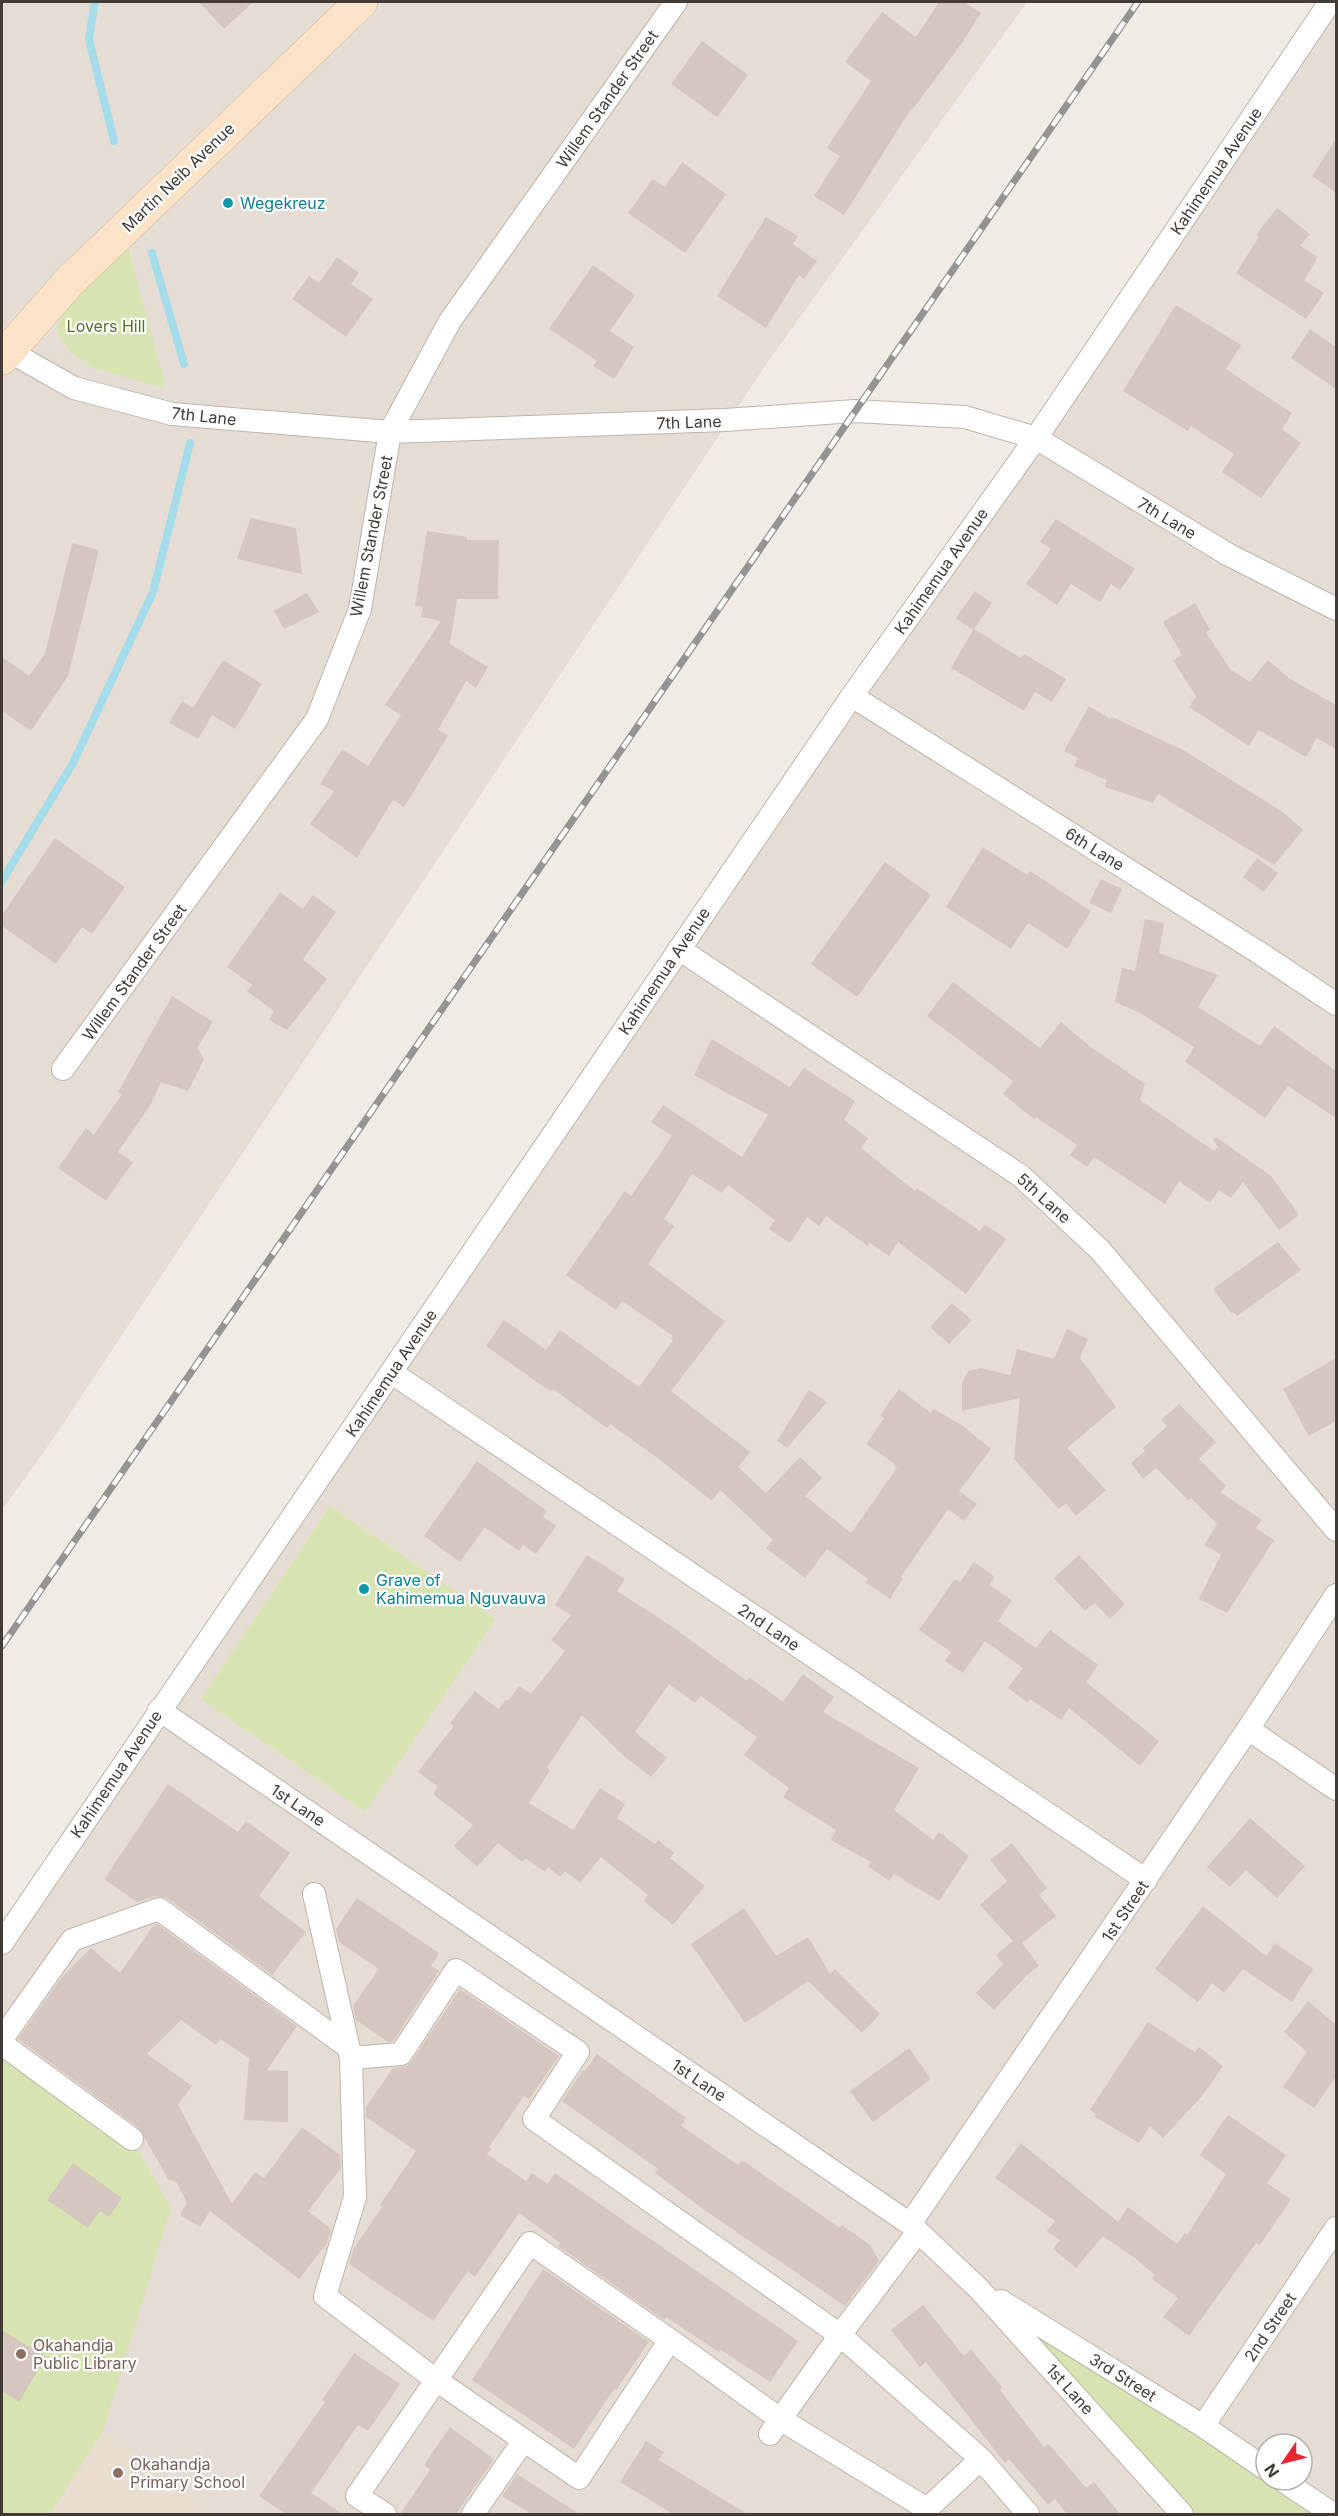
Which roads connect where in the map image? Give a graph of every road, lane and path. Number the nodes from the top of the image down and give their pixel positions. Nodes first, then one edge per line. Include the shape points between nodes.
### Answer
1 (361, 2) edge
2 (676, 2) edge
3 (1330, 2) edge
4 (4, 354) edge
5 (390, 432) junction
6 (1036, 438) junction
7 (1336, 609) edge
8 (852, 696) junction
9 (679, 949) junction
10 (1336, 1004) edge
11 (63, 1069) dead end
12 (392, 1373) junction
13 (1336, 1530) edge
14 (1336, 1595) edge
15 (159, 1710) junction
16 (1248, 1729) junction
17 (1336, 1789) edge
18 (1146, 1880) junction
19 (314, 1894) dead end
20 (2, 1943) edge
21 (2, 2039) edge
22 (2, 2044) edge
23 (350, 2053) junction
24 (132, 2139) dead end
25 (914, 2228) junction
26 (1336, 2228) edge
27 (978, 2288) junction
28 (840, 2335) junction
29 (670, 2340) junction
30 (436, 2380) junction
31 (775, 2426) junction
32 (1203, 2426) junction
33 (524, 2440) junction
34 (981, 2459) junction
35 (1254, 2461) edge
36 (1300, 2492) edge
37 (926, 2512) edge
38 (385, 2514) edge
39 (473, 2514) edge
40 (1028, 2514) edge
41 (1182, 2514) edge
42 (1332, 2514) edge

1 - 4 main road, Martin Neib Avenue via 69,282
2 - 5 street, Willem Stander Street via 450,321
3 - 6 street, Kahimemua Avenue
4 - 5 street, 7th Lane via 74,388 172,414
5 - 6 street, 7th Lane via 725,420 855,411 965,417
5 - 11 street, Willem Stander Street via 360,609 317,719
6 - 7 street, 7th Lane via 1229,555
6 - 8 street, Kahimemua Avenue
8 - 9 street, Kahimemua Avenue
8 - 10 street, 6th Lane
9 - 12 street, Kahimemua Avenue
9 - 13 street, 5th Lane via 1021,1176 1100,1250
12 - 15 street, Kahimemua Avenue
12 - 18 street, 2nd Lane
14 - 16 street, 1st Street
15 - 20 street, Kahimemua Avenue
15 - 25 street, 1st Lane
16 - 17 street
16 - 18 street, 1st Street
18 - 25 street, 1st Street
19 - 23 street
21 - 23 street via 72,1940 159,1909
22 - 24 street
23 - 28 street via 401,2054 456,1970 578,2052 534,2119
23 - 30 street via 355,2197 325,2296
25 - 27 street, 1st Lane
25 - 28 street, 1st Street
26 - 32 street, 2nd Street
27 - 32 street, 3rd Street
27 - 41 street, 1st Lane
28 - 31 street, 1st Street
28 - 34 street
29 - 30 street via 530,2243
29 - 31 street
29 - 33 street via 579,2478
30 - 33 street
30 - 38 street via 357,2496
31 - 37 street
32 - 35 street, 3rd Street
33 - 39 street
34 - 37 street
34 - 40 street
36 - 42 street

